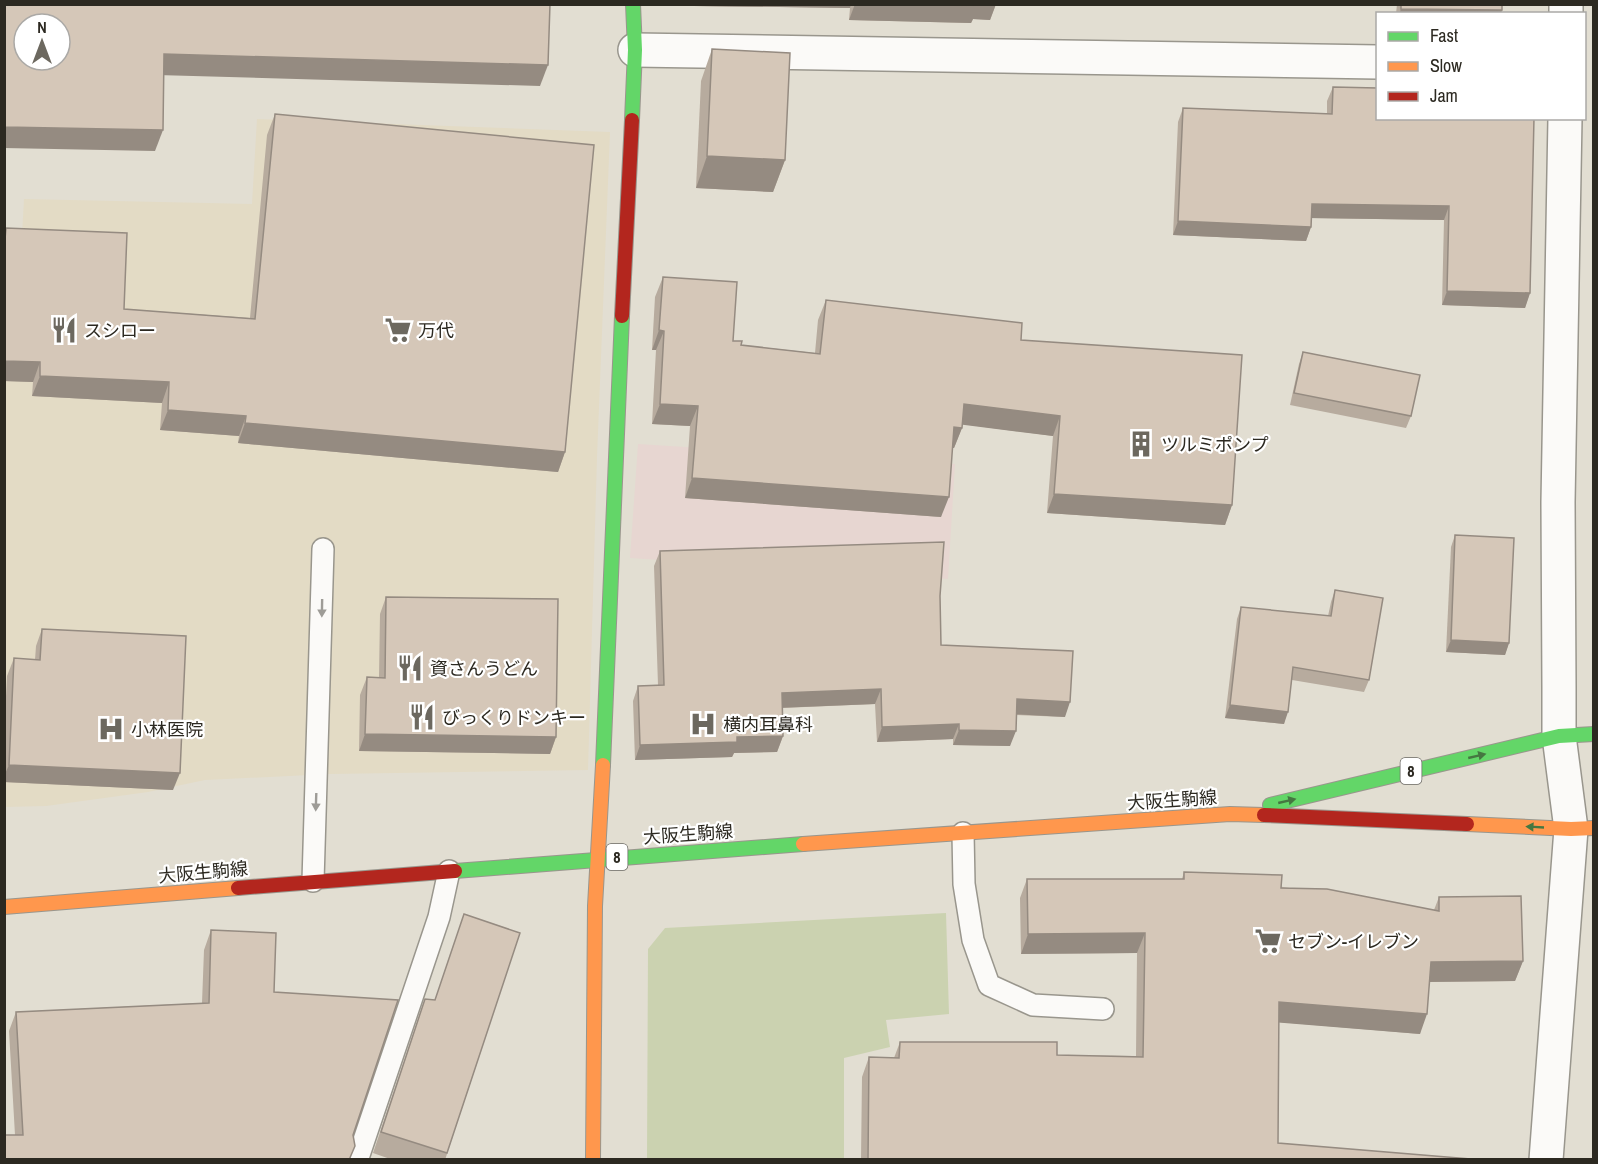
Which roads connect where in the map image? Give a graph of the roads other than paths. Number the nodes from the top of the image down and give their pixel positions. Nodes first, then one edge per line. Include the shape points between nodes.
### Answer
1 (633, 4) edge
2 (635, 50) junction
3 (1376, 62) edge
4 (1565, 120) edge
5 (323, 549) dead end
6 (1593, 734) edge
7 (1559, 736) junction
8 (1230, 814) junction
9 (1582, 828) edge
10 (963, 833) junction
11 (599, 859) junction
12 (449, 871) junction
13 (313, 881) junction
14 (4, 907) edge
15 (1103, 1009) dead end
16 (358, 1158) edge
17 (593, 1160) edge
18 (1546, 1160) edge

1 - 2 main road
2 - 3 street
2 - 11 main road
4 - 7 street via 1558,502
5 -> 13 lane
6 - 7 main road, 大阪生駒線 / 8
8 -> 7 main road, 大阪生駒線 / 8
7 - 9 street
9 -> 8 main road, 大阪生駒線 / 8
8 - 10 main road, 大阪生駒線 / 8
9 - 18 street
10 - 11 main road, 大阪生駒線 / 8
10 - 15 lane via 964,885 973,940 989,985 1033,1005
11 - 12 main road, 大阪生駒線 / 8
11 - 17 main road via 595,906
12 - 13 main road, 大阪生駒線 / 8
12 - 16 lane via 439,917
13 - 14 main road, 大阪生駒線 / 8

